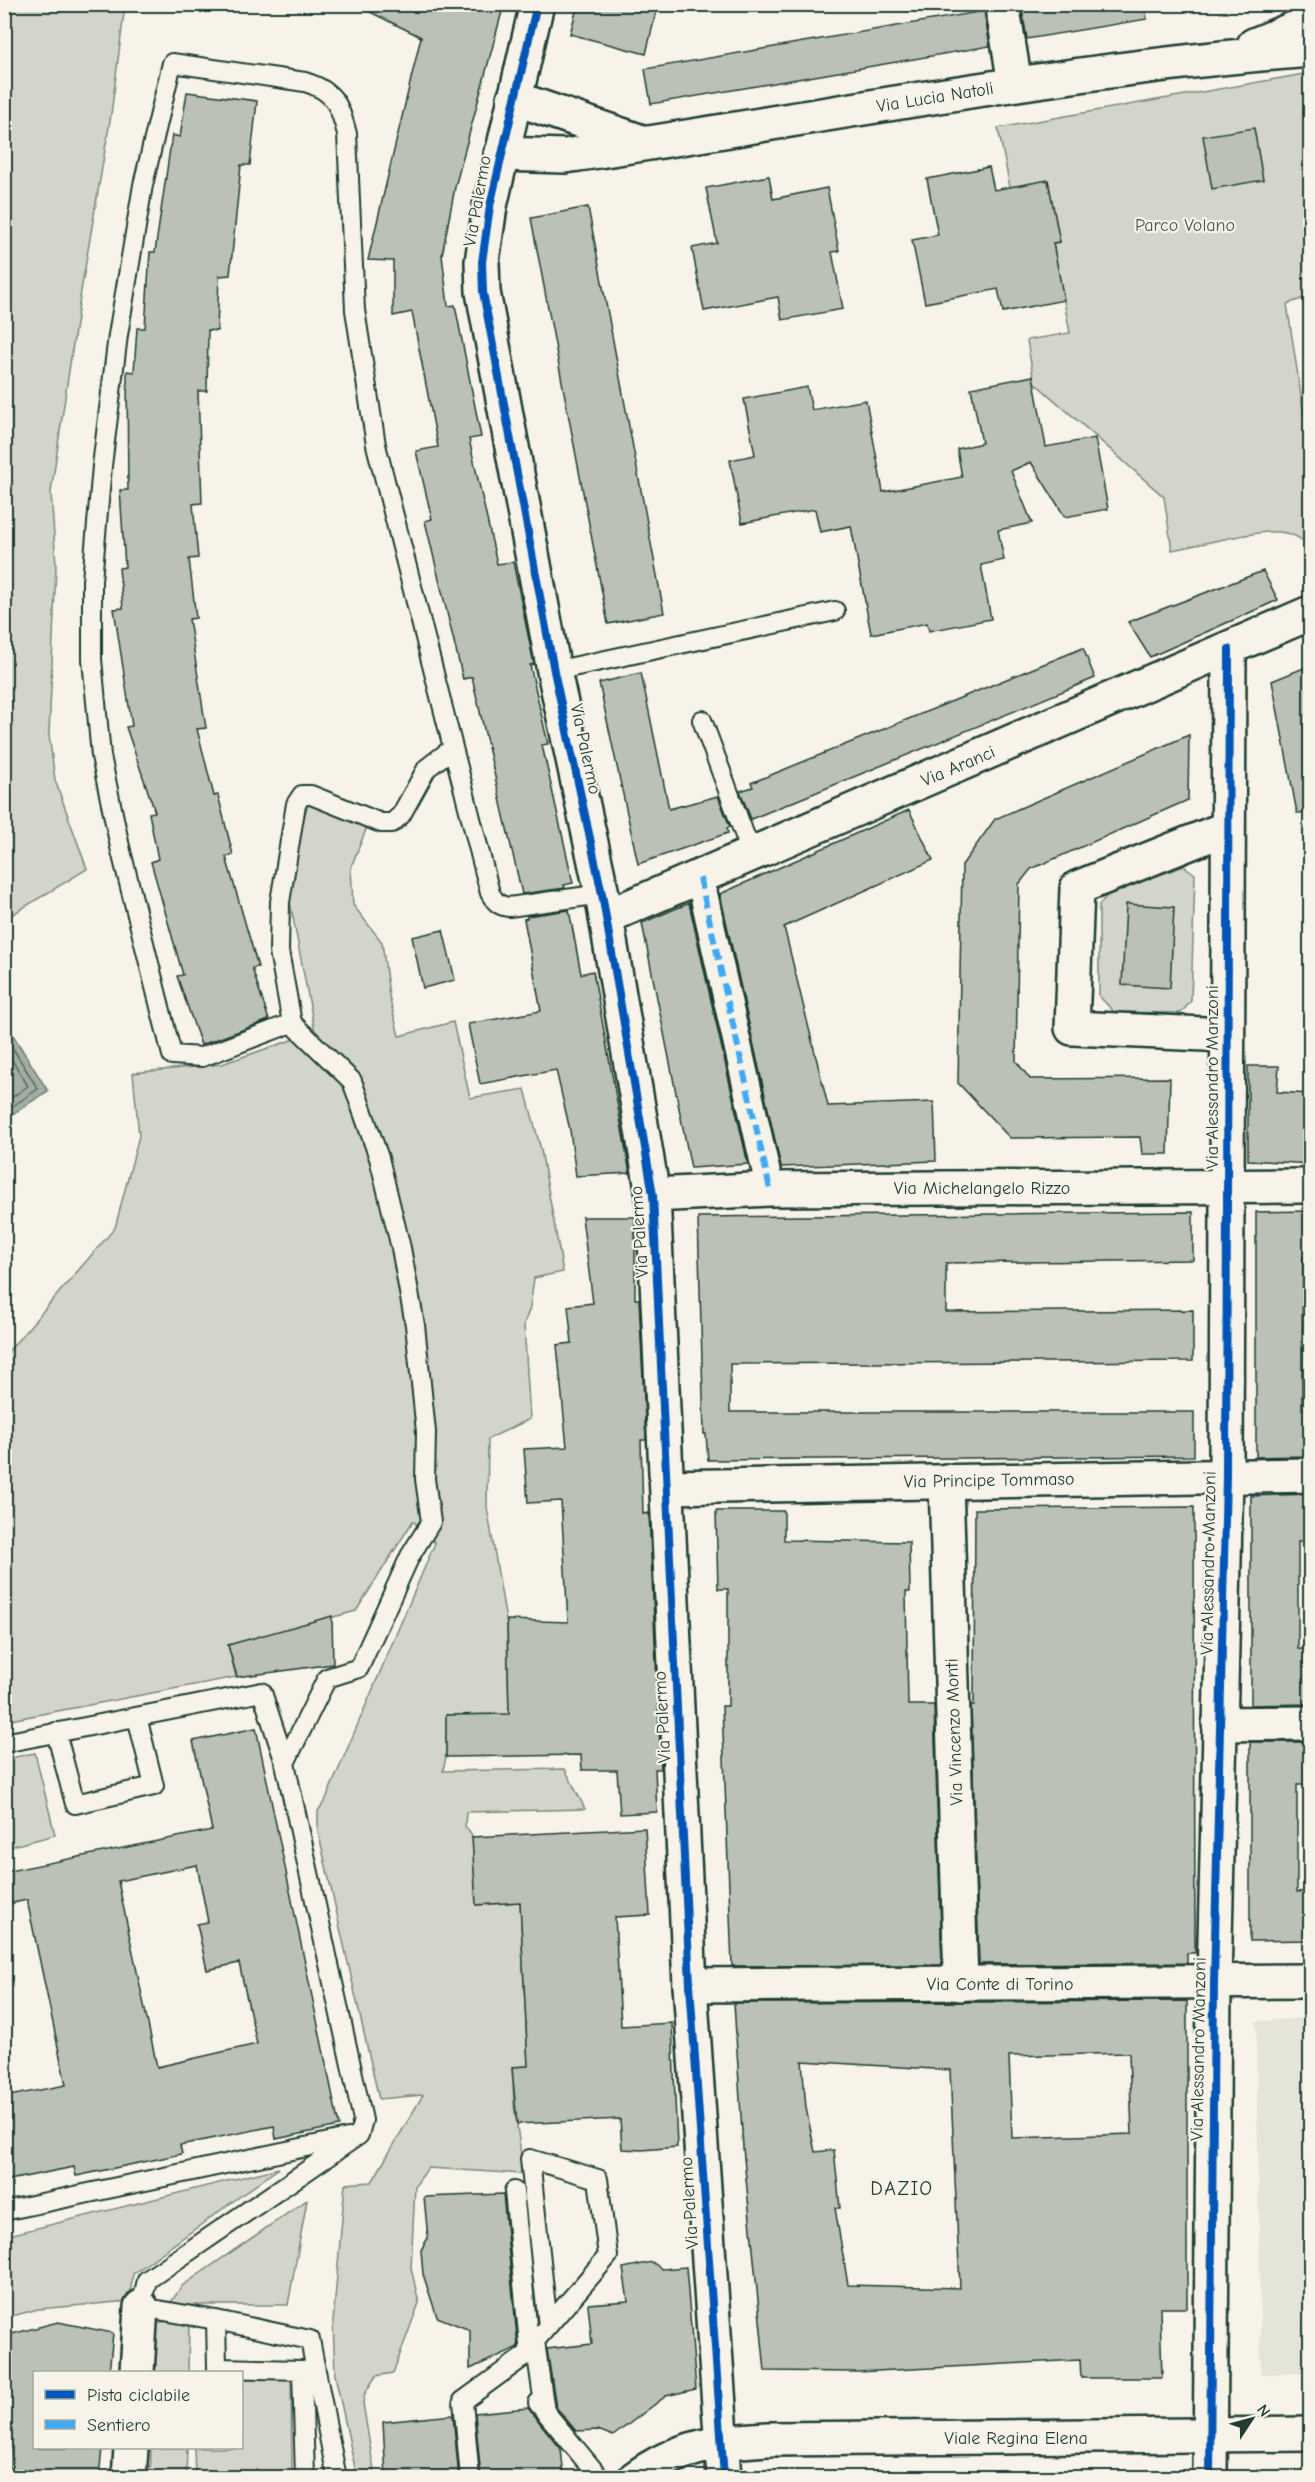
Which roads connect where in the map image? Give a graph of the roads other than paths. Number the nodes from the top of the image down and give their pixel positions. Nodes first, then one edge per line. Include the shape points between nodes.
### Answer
1 (537, 4) edge
2 (1002, 4) edge
3 (1311, 22) edge
4 (1311, 50) edge
5 (1223, 57) junction
6 (1015, 84) junction
7 (514, 98) junction
8 (647, 144) junction
9 (501, 154) junction
10 (835, 610) dead end
11 (1311, 613) edge
12 (1229, 649) junction
13 (554, 670) junction
14 (702, 720) dead end
15 (453, 748) junction
16 (1227, 828) junction
17 (752, 855) junction
18 (700, 878) junction
19 (604, 905) junction
20 (292, 1023) junction
21 (1227, 1035) junction
22 (1311, 1186) edge
23 (1226, 1187) junction
24 (770, 1189) junction
25 (653, 1195) junction
26 (1311, 1475) edge
27 (1226, 1476) junction
28 (946, 1481) junction
29 (667, 1487) junction
30 (137, 1717) junction
31 (1311, 1723) edge
32 (1219, 1724) junction
33 (56, 1732) junction
34 (4, 1743) edge
35 (285, 1763) junction
36 (1311, 1981) edge
37 (1214, 1982) junction
38 (961, 1984) junction
39 (690, 1985) junction
40 (359, 2135) junction
41 (514, 2191) dead end
42 (4, 2211) edge
43 (141, 2307) junction
44 (216, 2320) junction
45 (548, 2326) junction
46 (529, 2353) junction
47 (137, 2371) edge
48 (545, 2412) junction
49 (1311, 2434) edge
50 (1210, 2436) junction
51 (721, 2442) junction
52 (131, 2449) edge
53 (129, 2478) edge
54 (305, 2478) edge
55 (337, 2478) edge
56 (470, 2478) edge
57 (600, 2478) edge
58 (635, 2478) edge
59 (724, 2478) edge
60 (1210, 2478) edge

1 - 7 street, Via Palermo
2 - 6 street
3 - 5 street
4 - 5 street
5 - 6 street, Via Lucia Natoli
6 - 8 street, Via Lucia Natoli
7 - 8 street
7 - 9 street, Via Palermo
8 - 9 street, Via Lucia Natoli via 565,156
9 - 13 street, Via Palermo via 485,235 483,292
10 - 13 lane
11 - 12 street, Via Aranci
12 - 16 street, Via Alessandro Manzoni
12 - 17 street, Via Aranci
13 - 19 street, Via Palermo
14 - 17 lane
15 - 19 lane via 494,901 509,907
15 - 20 lane via 427,768 401,815 392,823 381,823 311,795 302,795 296,804 279,922 279,951
15 - 20 lane via 376,445 355,310 347,134 341,110 331,95 305,82 172,63 143,185 118,335 102,466 92,581 92,659 100,756 172,1055 202,1057
16 - 21 street, Via Alessandro Manzoni
16 - 21 street via 1077,888 1072,1028
17 - 18 street, Via Aranci
18 - 19 street, Via Aranci
18 - 24 street
19 - 25 street, Via Palermo
20 - 35 lane via 352,1081 379,1158 415,1326 431,1522 410,1556 359,1668 327,1678
21 - 23 street, Via Alessandro Manzoni
22 - 23 street, Via Michelangelo Rizzo
23 - 24 street, Via Michelangelo Rizzo
23 - 27 street, Via Alessandro Manzoni
24 - 25 street, Via Michelangelo Rizzo
25 - 29 street, Via Palermo
26 - 27 street, Via Principe Tommaso
27 - 28 street, Via Principe Tommaso
27 - 32 street, Via Alessandro Manzoni
28 - 29 street, Via Principe Tommaso
28 - 38 street, Via Vincenzo Monti
29 - 39 street, Via Palermo
30 - 33 lane
30 - 33 lane via 154,1786 75,1804
30 - 35 lane via 262,1692
31 - 32 street
32 - 37 street, Via Alessandro Manzoni
33 - 34 lane
35 - 40 lane via 360,2099 363,2120
36 - 37 street, Via Conte di Torino
37 - 38 street, Via Conte di Torino
37 - 50 street, Via Alessandro Manzoni
38 - 39 street, Via Conte di Torino
39 - 51 street, Via Palermo
40 - 42 lane
40 - 43 lane via 147,2280
41 - 46 lane
43 - 44 lane
43 - 47 street
44 - 54 lane via 217,2368 302,2370
44 - 55 lane via 310,2340
45 - 45 lane via 608,2256 598,2179 530,2159
45 - 48 lane via 535,2341
46 - 48 lane via 537,2403
46 - 56 lane via 463,2402
48 - 57 lane
49 - 50 street, Viale Regina Elena
50 - 51 street, Viale Regina Elena
50 - 60 street, Via Alessandro Manzoni
51 - 58 street, Viale Regina Elena via 680,2452
51 - 59 street, Via Palermo
52 - 53 street

